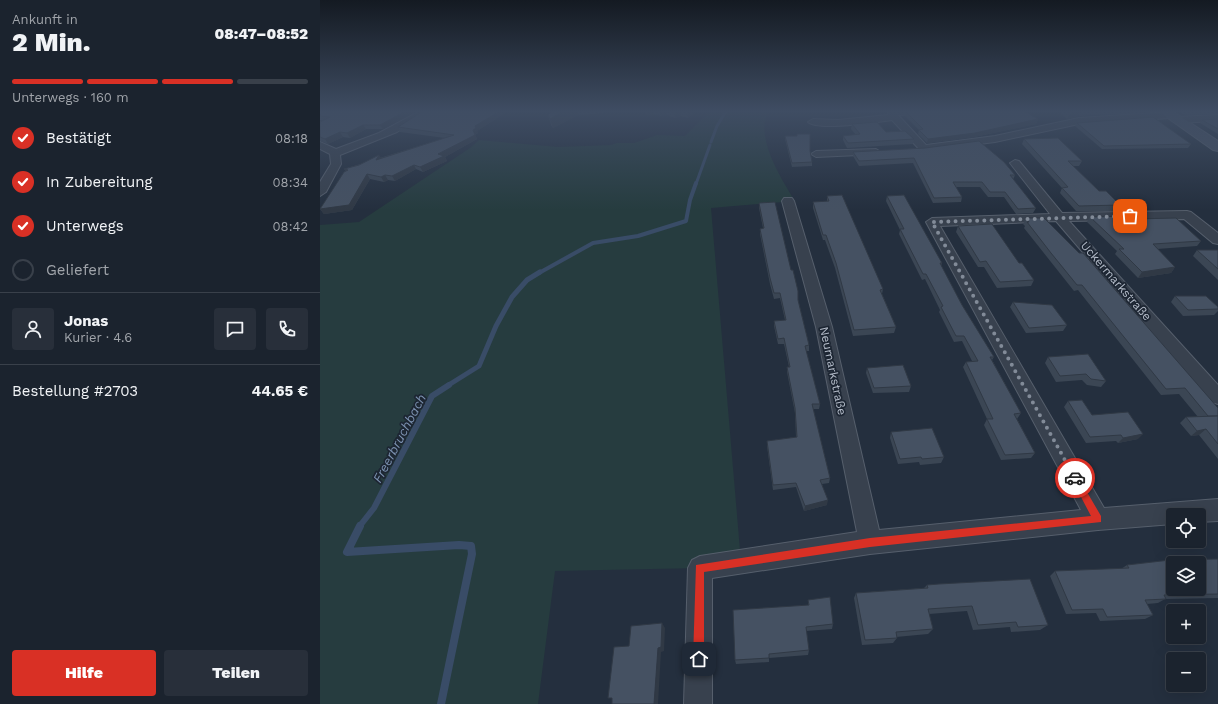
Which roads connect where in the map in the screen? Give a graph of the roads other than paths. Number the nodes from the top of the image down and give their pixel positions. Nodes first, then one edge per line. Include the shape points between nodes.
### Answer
1 (362, 144) edge
2 (920, 144) edge
3 (957, 144) edge
4 (320, 145) edge
5 (924, 148) junction
6 (909, 149) edge
7 (885, 151) edge
8 (335, 153) junction
9 (816, 154) dead end
10 (1015, 164) dead end
11 (320, 192) edge
12 (788, 201) dead end
13 (1059, 217) junction
14 (1218, 240) edge
15 (1218, 397) edge
16 (1218, 510) edge
17 (1098, 519) junction
18 (870, 542) junction
19 (698, 704) edge

1 - 8 street
2 - 5 street
3 - 5 street
4 - 8 street
5 - 6 street
7 - 9 street
8 - 11 street via 336,164
10 - 13 street, Uckermarkstraße
12 - 18 street, Neumarkstraße via 824,327
13 - 14 street via 1187,216
13 - 15 street, Uckermarkstraße
13 - 17 street via 932,222
16 - 17 street
17 - 18 street
18 - 19 street via 700,568

